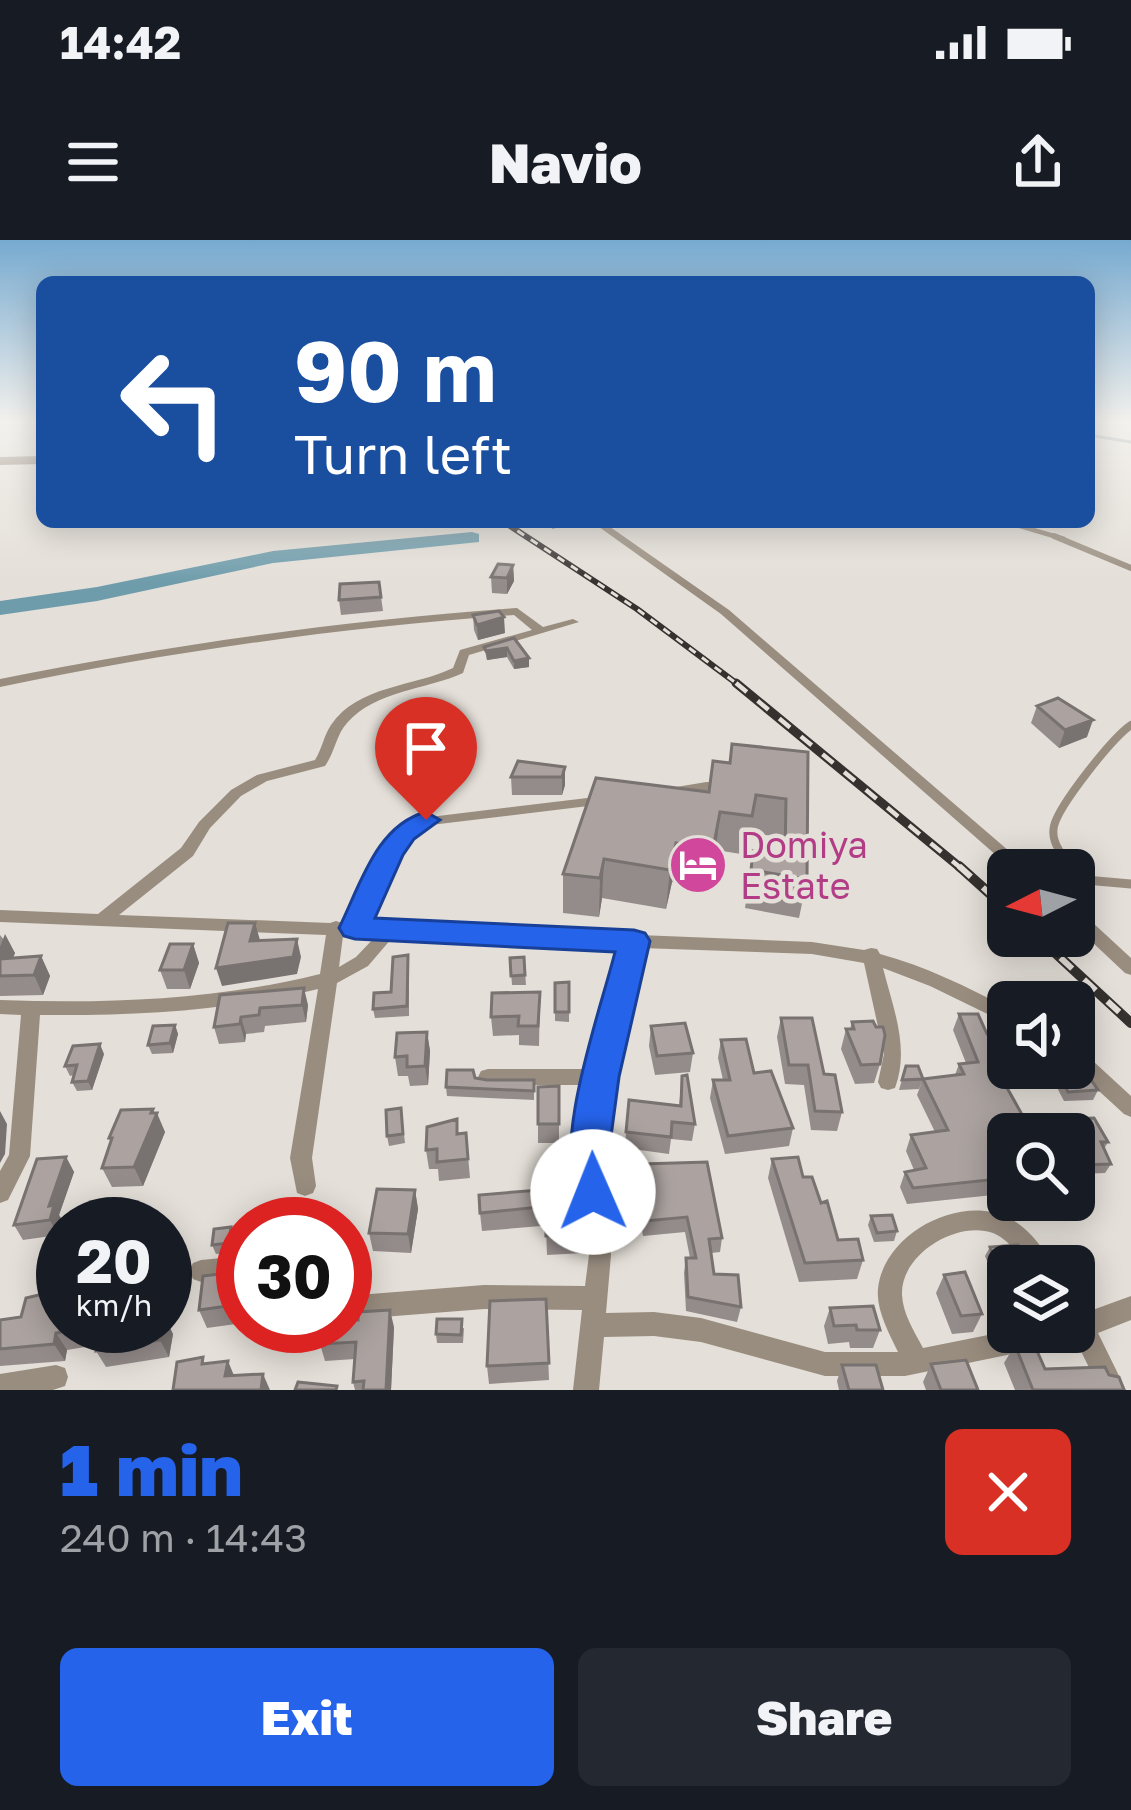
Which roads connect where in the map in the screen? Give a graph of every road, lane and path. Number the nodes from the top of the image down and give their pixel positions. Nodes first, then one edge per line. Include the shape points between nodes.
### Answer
1 (606, 528) edge
2 (1026, 528) edge
3 (1131, 568) edge
4 (573, 622) dead end
5 (539, 630) junction
6 (0, 683) edge
7 (1131, 724) edge
8 (707, 786) edge
9 (660, 793) edge
10 (617, 799) edge
11 (999, 849) edge
12 (1057, 849) edge
13 (1095, 878) edge
14 (1131, 884) edge
15 (0, 916) edge
16 (105, 917) junction
17 (346, 927) junction
18 (388, 930) junction
19 (1095, 935) edge
20 (634, 941) junction
21 (872, 954) junction
22 (1131, 968) edge
23 (326, 980) junction
24 (987, 1006) edge
25 (0, 1007) edge
26 (32, 1009) junction
27 (1095, 1075) edge
28 (488, 1076) edge
29 (601, 1077) junction
30 (888, 1082) dead end
31 (1131, 1108) edge
32 (304, 1186) dead end
33 (0, 1193) edge
34 (1022, 1245) edge
35 (216, 1269) edge
36 (201, 1270) dead end
37 (596, 1298) junction
38 (372, 1306) edge
39 (1131, 1308) edge
40 (1095, 1318) edge
41 (594, 1325) junction
42 (987, 1344) edge
43 (1090, 1353) edge
44 (916, 1361) junction
45 (56, 1377) dead end
46 (0, 1387) edge
47 (586, 1390) edge
48 (1112, 1390) edge

1 - 11 street via 725,612
2 - 3 lane
4 - 5 street
5 - 6 street via 517,611 481,610
5 - 16 street via 464,652 459,670 446,678 368,698 337,725 320,763 236,793 187,852
7 - 12 lane via 1094,757 1054,825
8 - 9 lane
10 - 17 lane via 413,826
13 - 14 lane
15 - 16 street
16 - 17 street
17 - 18 street
17 - 23 street
18 - 20 street
18 - 23 street via 372,956
19 - 22 street
20 - 21 street
20 - 29 street
21 - 24 street
21 - 30 street via 894,1054
23 - 26 street via 149,1004
23 - 32 street
25 - 26 street
26 - 33 street via 19,1156
27 - 31 street
28 - 29 street
29 - 37 street via 590,1151
34 - 44 street via 988,1221 951,1225 916,1244 894,1271 890,1291
35 - 36 street
37 - 38 street
37 - 41 street
39 - 40 street
41 - 44 street via 701,1330 825,1364
41 - 47 street
42 - 44 street
43 - 48 street
45 - 46 street

